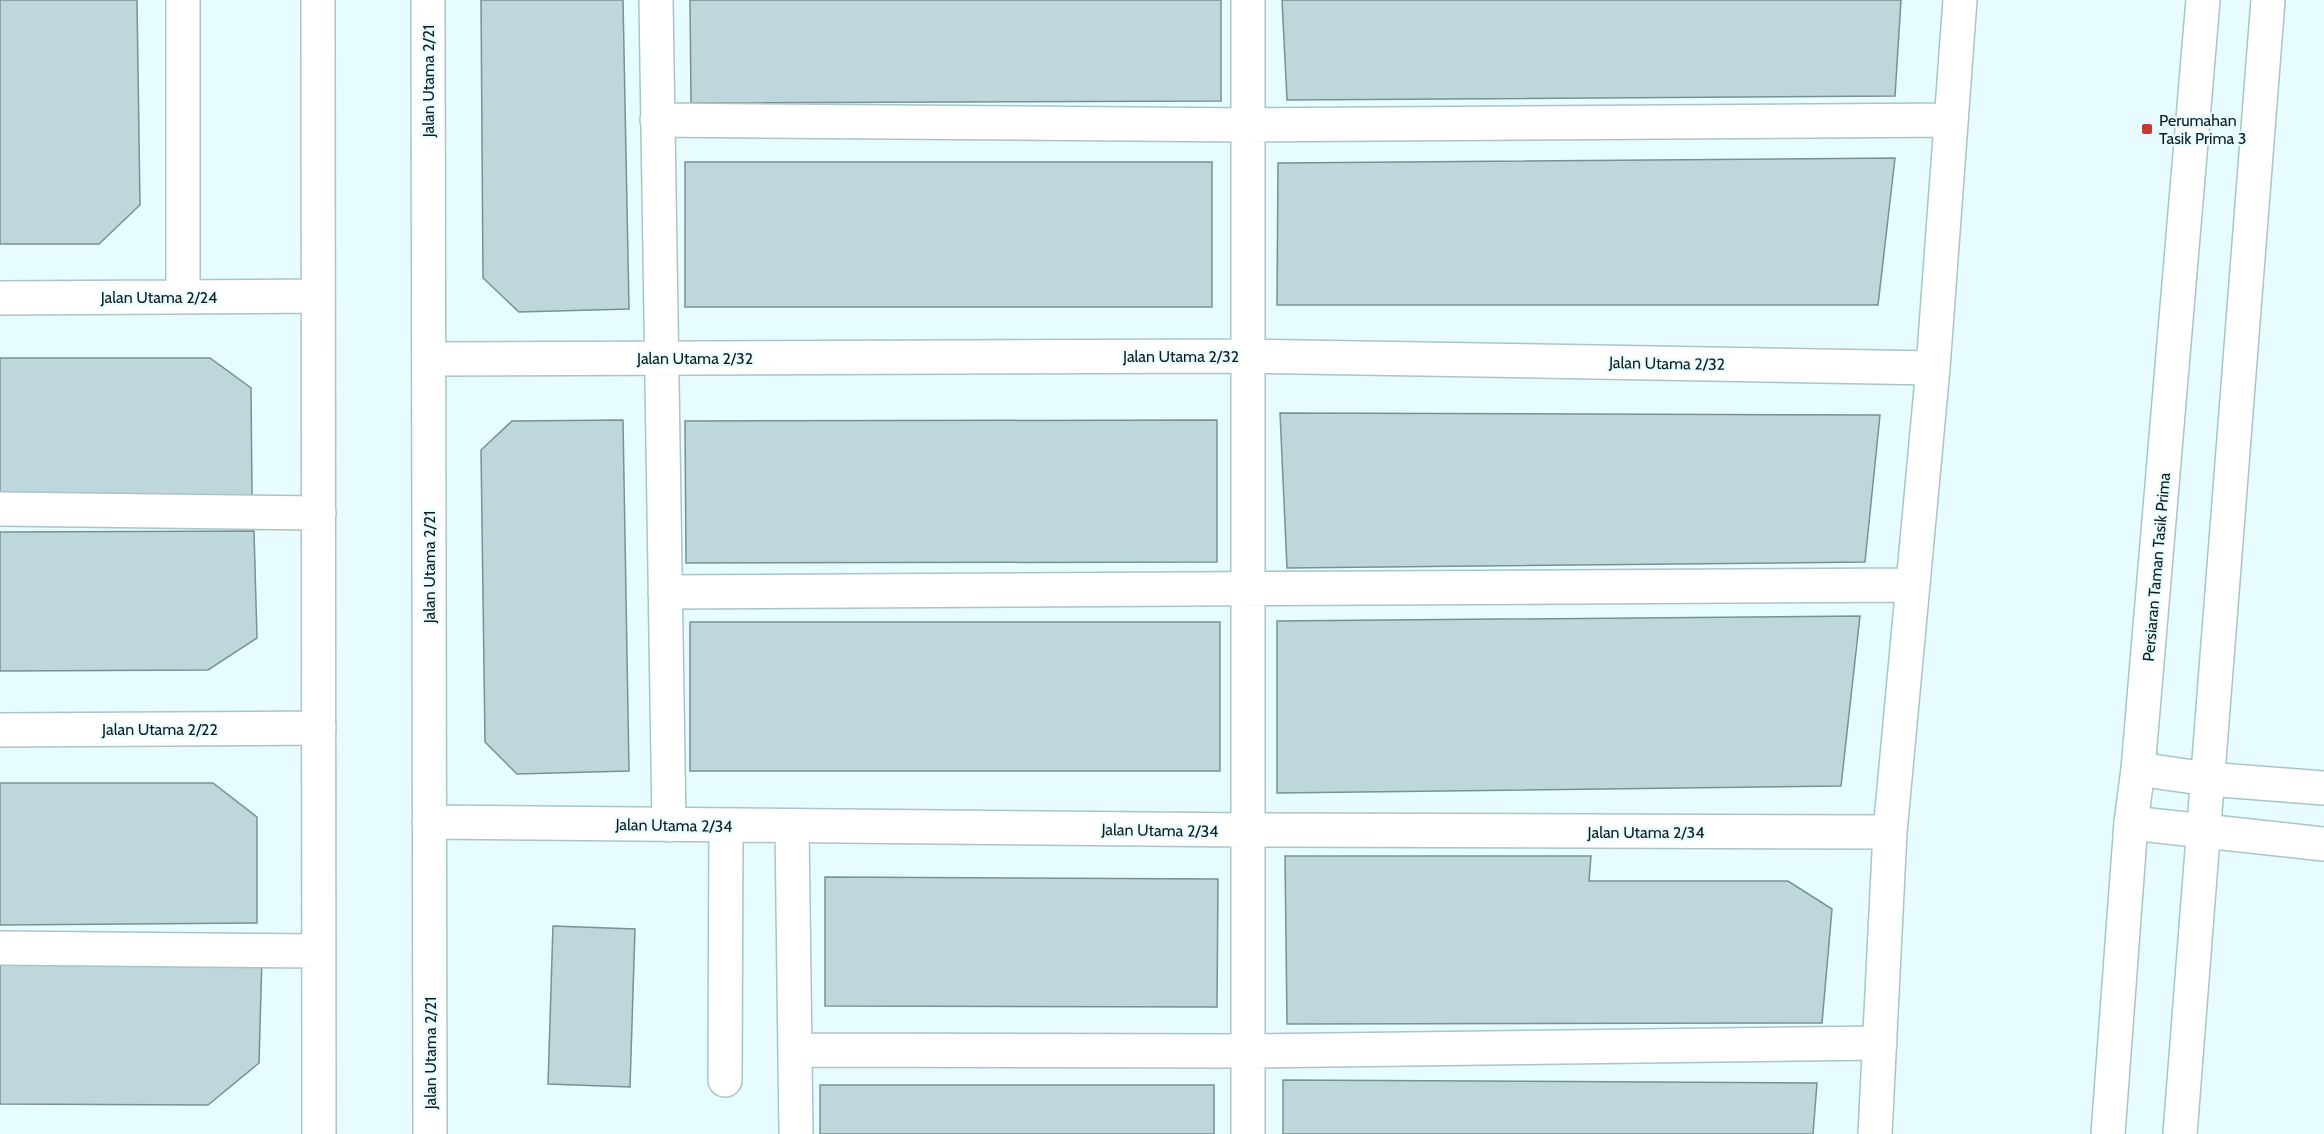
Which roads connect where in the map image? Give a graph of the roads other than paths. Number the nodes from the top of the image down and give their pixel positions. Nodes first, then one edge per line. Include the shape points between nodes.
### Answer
1 (183, 0) edge
2 (318, 0) edge
3 (428, 0) edge
4 (656, 0) edge
5 (1248, 0) edge
6 (1960, 0) edge
7 (2203, 0) edge
8 (2268, 0) edge
9 (657, 120) junction
10 (1952, 120) junction
11 (1248, 125) junction
12 (318, 296) junction
13 (183, 297) junction
14 (0, 298) edge
15 (1248, 356) junction
16 (661, 358) junction
17 (429, 359) junction
18 (1933, 368) junction
19 (0, 509) edge
20 (319, 513) junction
21 (1913, 585) junction
22 (1248, 588) junction
23 (665, 592) junction
24 (319, 728) junction
25 (0, 730) edge
26 (2138, 769) junction
27 (2207, 779) junction
28 (2324, 788) edge
29 (429, 822) junction
30 (2131, 824) junction
31 (669, 825) junction
32 (726, 825) junction
33 (792, 826) junction
34 (1248, 830) junction
35 (1890, 832) junction
36 (2203, 833) junction
37 (2324, 844) edge
38 (0, 948) edge
39 (319, 951) junction
40 (1880, 1043) junction
41 (795, 1050) junction
42 (1248, 1051) junction
43 (725, 1080) dead end
44 (319, 1134) edge
45 (430, 1134) edge
46 (796, 1134) edge
47 (1248, 1134) edge
48 (1875, 1134) edge
49 (2108, 1134) edge
50 (2180, 1134) edge

1 - 13 street
2 - 12 street
3 - 17 street, Jalan Utama 2/21
4 - 9 street
5 - 11 street
6 - 10 street
7 - 26 street, Persiaran Taman Tasik Prima
8 - 27 street
9 - 11 street
9 - 16 street
10 - 11 street
10 - 18 street
11 - 15 street
12 - 13 street, Jalan Utama 2/24
12 - 20 street
13 - 14 street, Jalan Utama 2/24
15 - 16 street, Jalan Utama 2/32
15 - 18 street, Jalan Utama 2/32
15 - 22 street
16 - 17 street, Jalan Utama 2/32
16 - 23 street
17 - 29 street, Jalan Utama 2/21
18 - 21 street
19 - 20 street
20 - 24 street
21 - 22 street
21 - 35 street
22 - 23 street
22 - 34 street
23 - 31 street
24 - 25 street, Jalan Utama 2/22
24 - 39 street
26 - 27 street
26 - 30 street, Persiaran Taman Tasik Prima
27 - 28 street
27 - 36 street
29 - 31 street, Jalan Utama 2/34
29 - 45 street, Jalan Utama 2/21
30 - 36 street
30 - 49 street, Persiaran Taman Tasik Prima
31 - 32 street, Jalan Utama 2/34
32 - 33 street, Jalan Utama 2/34
32 - 43 street
33 - 34 street, Jalan Utama 2/34
33 - 41 street
34 - 35 street, Jalan Utama 2/34
34 - 42 street
35 - 40 street
36 - 37 street
36 - 50 street
38 - 39 street
39 - 44 street
40 - 42 street
40 - 48 street
41 - 42 street
41 - 46 street
42 - 47 street

